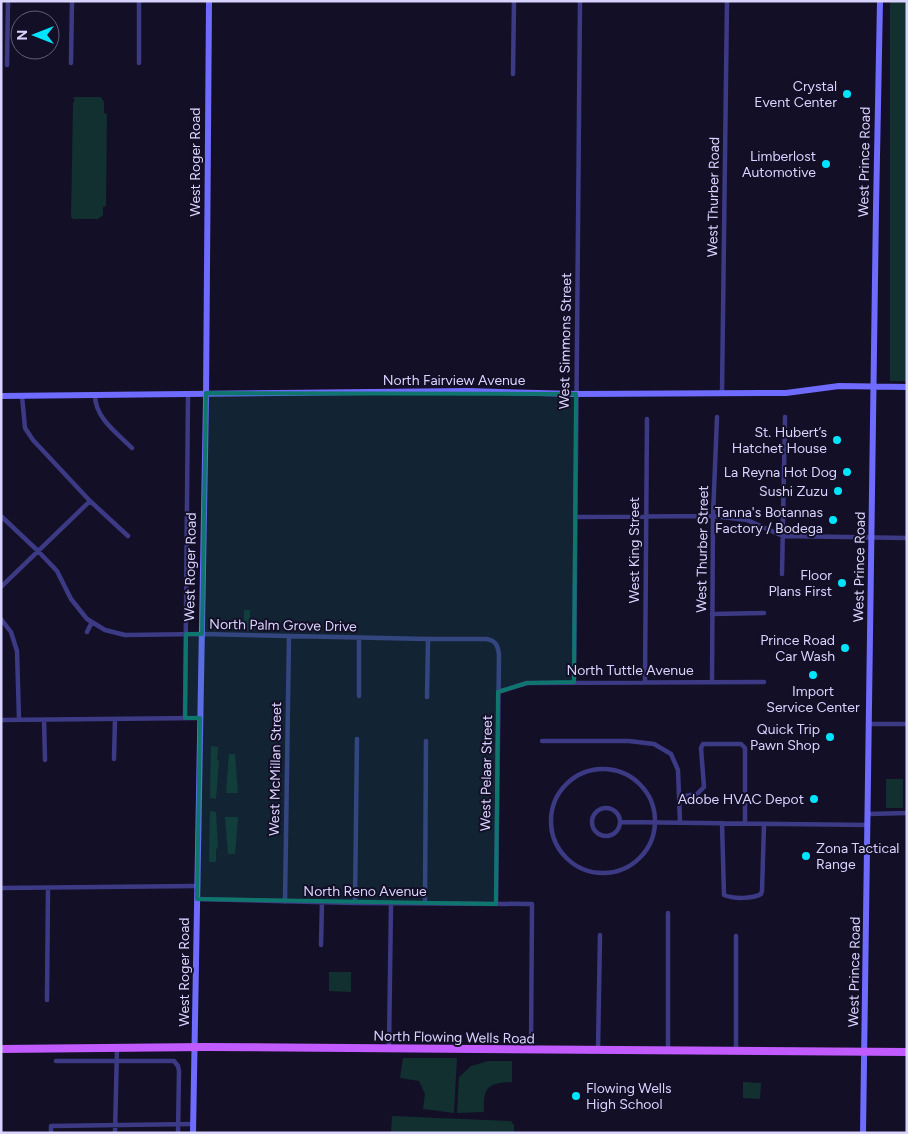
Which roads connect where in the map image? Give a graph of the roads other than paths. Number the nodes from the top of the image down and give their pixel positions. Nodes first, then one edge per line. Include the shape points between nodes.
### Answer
1 (8, 1) edge
2 (72, 1) edge
3 (139, 1) edge
4 (209, 1) edge
5 (514, 1) edge
6 (580, 1) edge
7 (727, 1) edge
8 (880, 1) edge
9 (71, 63) dead end
10 (139, 63) dead end
11 (7, 65) dead end
12 (513, 74) dead end
13 (907, 387) edge
14 (874, 388) junction
15 (206, 393) junction
16 (722, 393) junction
17 (188, 394) junction
18 (576, 394) junction
19 (95, 395) junction
20 (1, 396) edge
21 (22, 396) junction
22 (716, 417) dead end
23 (785, 417) dead end
24 (647, 419) dead end
25 (132, 448) dead end
26 (90, 500) junction
27 (1, 516) edge
28 (576, 516) junction
29 (646, 516) junction
30 (713, 516) junction
31 (128, 536) dead end
32 (783, 536) junction
33 (871, 538) junction
34 (907, 538) edge
35 (38, 551) junction
36 (782, 574) dead end
37 (1, 587) edge
38 (764, 613) dead end
39 (712, 614) junction
40 (1, 619) edge
41 (92, 622) junction
42 (87, 632) dead end
43 (186, 634) junction
44 (202, 634) junction
45 (289, 636) junction
46 (500, 637) dead end
47 (360, 638) junction
48 (428, 639) junction
49 (495, 643) junction
50 (644, 681) junction
51 (712, 681) junction
52 (574, 682) junction
53 (764, 682) dead end
54 (498, 692) junction
55 (359, 696) dead end
56 (427, 697) dead end
57 (185, 718) junction
58 (200, 718) junction
59 (19, 719) junction
60 (115, 719) junction
61 (1, 720) edge
62 (44, 720) junction
63 (869, 724) junction
64 (907, 724) edge
65 (357, 738) dead end
66 (426, 741) dead end
67 (542, 741) dead end
68 (114, 759) dead end
69 (45, 760) dead end
70 (680, 797) junction
71 (907, 813) edge
72 (868, 814) junction
73 (620, 822) junction
74 (655, 822) junction
75 (680, 823) junction
76 (722, 823) junction
77 (745, 823) junction
78 (764, 824) junction
79 (868, 825) junction
80 (197, 886) junction
81 (1, 888) edge
82 (48, 888) junction
83 (197, 899) junction
84 (285, 902) junction
85 (322, 902) junction
86 (355, 903) junction
87 (425, 903) junction
88 (391, 904) junction
89 (496, 904) junction
90 (668, 913) dead end
91 (600, 934) dead end
92 (736, 936) dead end
93 (321, 945) dead end
94 (47, 1000) dead end
95 (195, 1047) junction
96 (117, 1048) junction
97 (390, 1048) junction
98 (1, 1049) edge
99 (531, 1050) junction
100 (598, 1050) junction
101 (668, 1051) junction
102 (736, 1052) junction
103 (866, 1052) junction
104 (907, 1052) edge
105 (56, 1061) dead end
106 (117, 1062) junction
107 (193, 1124) junction
108 (178, 1125) junction
109 (115, 1126) junction
110 (51, 1133) edge
111 (115, 1133) edge
112 (178, 1133) edge
113 (193, 1133) edge
114 (863, 1133) edge

1 - 11 street
2 - 9 street
3 - 10 street
4 - 15 street, West Roger Road
5 - 12 street
6 - 18 street, West Simmons Street
7 - 16 street, West Thurber Road
8 - 14 street, West Prince Road
13 - 14 street, North Fairview Avenue
14 - 16 street, North Fairview Avenue via 839,386 786,393
14 - 33 street, West Prince Road
15 - 17 street, North Fairview Avenue
15 - 18 street, North Fairview Avenue via 467,391
15 - 44 street, West Roger Road
16 - 18 street, North Fairview Avenue
17 - 19 street, North Fairview Avenue
17 - 43 street, West Roger Road
18 - 28 street, West Simmons Street
19 - 21 street, North Fairview Avenue
19 - 25 street via 95,403 105,422
20 - 21 street, North Fairview Avenue
21 - 26 street via 25,428
22 - 30 street, West Thurber Street
23 - 32 street
24 - 29 street, West King Street
26 - 31 street
26 - 35 street
27 - 35 street, North Palm Grove Drive
28 - 29 street
28 - 52 street, West Simmons Street
29 - 30 street
29 - 50 street, West King Street
30 - 32 street via 747,520
30 - 39 street, West Thurber Street
32 - 33 street
32 - 36 street
33 - 34 street
33 - 63 street, West Prince Road
35 - 37 street
35 - 41 street, North Palm Grove Drive via 57,571 71,599
38 - 39 street
39 - 51 street, West Thurber Street
40 - 59 street via 11,632 17,651
41 - 42 street
41 - 43 street, North Palm Grove Drive via 104,630 125,635
43 - 44 street, North Palm Grove Drive
43 - 57 street, West Roger Road
44 - 45 street, North Palm Grove Drive
44 - 58 street, West Roger Road
45 - 47 street, North Palm Grove Drive
45 - 84 street, West McMillan Street
46 - 49 street
47 - 48 street, North Palm Grove Drive
47 - 55 street
48 - 49 street, North Palm Grove Drive via 486,639
48 - 56 street
49 - 54 street, West Pelaar Street via 498,650
50 - 51 street, North Tuttle Avenue
50 - 52 street, North Tuttle Avenue
51 - 53 street, North Tuttle Avenue
52 - 54 street, North Tuttle Avenue via 527,682
54 - 89 street, West Pelaar Street
57 - 58 street
57 - 60 street
58 - 80 street, West Roger Road
59 - 61 street
59 - 62 street
60 - 62 street
60 - 68 street
62 - 69 street
63 - 64 street
63 - 72 street, West Prince Road
65 - 86 street
66 - 87 street
67 - 70 street via 654,744 671,754 678,770
70 - 75 street
70 - 77 street via 697,794 704,787 703,744 740,744 745,748
71 - 72 street
72 - 79 street, West Prince Road
73 - 73 street via 615,833 604,836 594,829 592,821 595,813 606,808 615,811
73 - 74 street
74 - 74 street via 647,791 636,780 614,771 598,770 570,782 553,809 552,825 556,842 568,860 589,871 603,873 627,868 639,859 648,847
74 - 75 street
75 - 76 street
76 - 77 street
76 - 78 street via 724,896 735,897 762,894
77 - 78 street
78 - 79 street
79 - 103 street, West Prince Road
80 - 82 street
80 - 83 street, West Roger Road
81 - 82 street
82 - 94 street
83 - 84 street, North Reno Avenue
83 - 95 street, West Roger Road
84 - 85 street, North Reno Avenue
85 - 86 street, North Reno Avenue
85 - 93 street
86 - 88 street, North Reno Avenue
87 - 88 street, North Reno Avenue
87 - 89 street, North Reno Avenue
88 - 97 street
89 - 99 street, North Reno Avenue via 532,904
90 - 101 street
91 - 100 street
92 - 102 street
95 - 96 main road, North Flowing Wells Road
95 - 97 main road, North Flowing Wells Road
95 - 107 street, West Roger Road
96 - 98 main road, North Flowing Wells Road
96 - 106 street
97 - 99 main road, North Flowing Wells Road
99 - 100 main road, North Flowing Wells Road
100 - 101 main road, North Flowing Wells Road
101 - 102 main road, North Flowing Wells Road
102 - 103 main road, North Flowing Wells Road
103 - 104 main road, North Flowing Wells Road
103 - 114 street, West Prince Road
105 - 106 street
106 - 108 street via 172,1061 178,1066
106 - 109 street
107 - 108 street
107 - 113 street, West Roger Road
108 - 109 street
108 - 112 street
109 - 110 street via 51,1126
109 - 111 street

